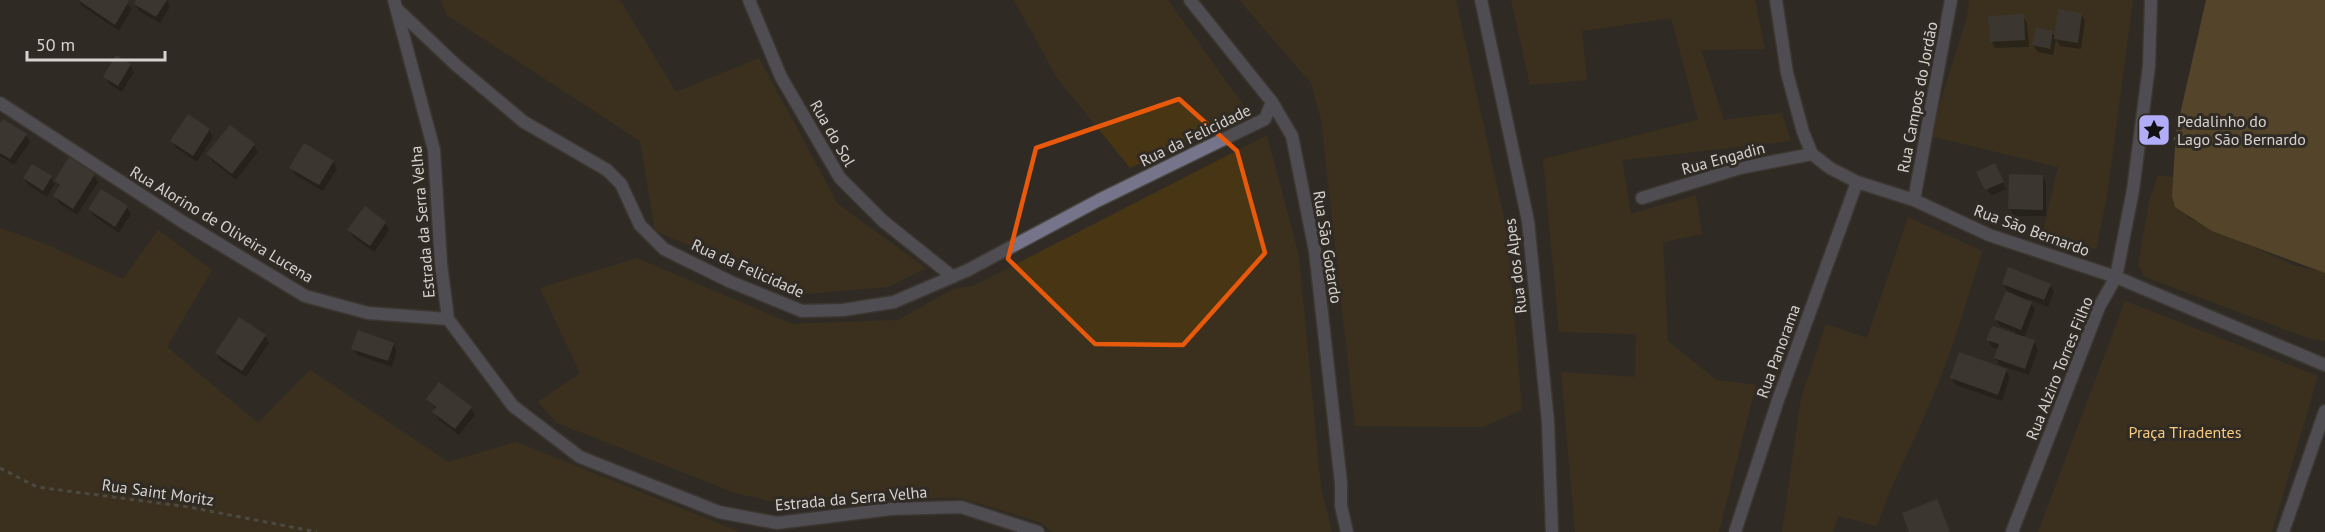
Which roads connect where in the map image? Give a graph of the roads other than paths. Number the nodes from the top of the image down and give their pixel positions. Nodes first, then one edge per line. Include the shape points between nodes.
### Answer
1 (749, 0) edge
2 (1190, 0) edge
3 (1481, 0) edge
4 (1776, 0) edge
5 (1951, 0) edge
6 (2151, 0) edge
7 (396, 5) edge
8 (1272, 102) junction
9 (0, 104) edge
10 (1812, 154) junction
11 (1857, 182) junction
12 (1642, 198) dead end
13 (1914, 200) junction
14 (953, 277) junction
15 (2116, 277) junction
16 (448, 319) junction
17 (2325, 365) edge
18 (2325, 411) edge
19 (1038, 532) edge
20 (1347, 532) edge
21 (1552, 532) edge
22 (1735, 532) edge
23 (2012, 532) edge
24 (2283, 532) edge

1 - 14 street, Rua do Sol via 782,77 840,178 883,221
2 - 8 street, Rua São Gotardo
3 - 21 street, Rua dos Alpes via 1528,221 1548,422
4 - 10 street via 1792,93
5 - 13 street, Rua Campos do Jordão
6 - 15 street, Rua Alziro Torres Filho via 2150,66
7 - 14 street, Rua da Felicidade via 456,65 524,122 584,155 614,177 640,225 664,249 731,282 802,311 894,302
7 - 16 street, Estrada da Serra Velha via 434,150
8 - 14 street, Rua da Felicidade via 1265,119
8 - 20 street, Rua São Gotardo via 1292,136 1315,251 1341,506
9 - 16 street, Rua Alorino de Oliveira Lucena via 305,296 368,313
10 - 11 street, Rua São Bernardo
10 - 12 street, Rua Engadin via 1740,168
11 - 13 street, Rua São Bernardo
11 - 22 street, Rua Panorama
13 - 15 street, Rua São Bernardo via 1989,236
15 - 17 street, Rua São Bernardo
15 - 23 street, Rua Alziro Torres Filho via 2099,307
16 - 19 street, Estrada da Serra Velha via 513,406 580,457 719,512 777,523 891,509 961,507
18 - 24 street

